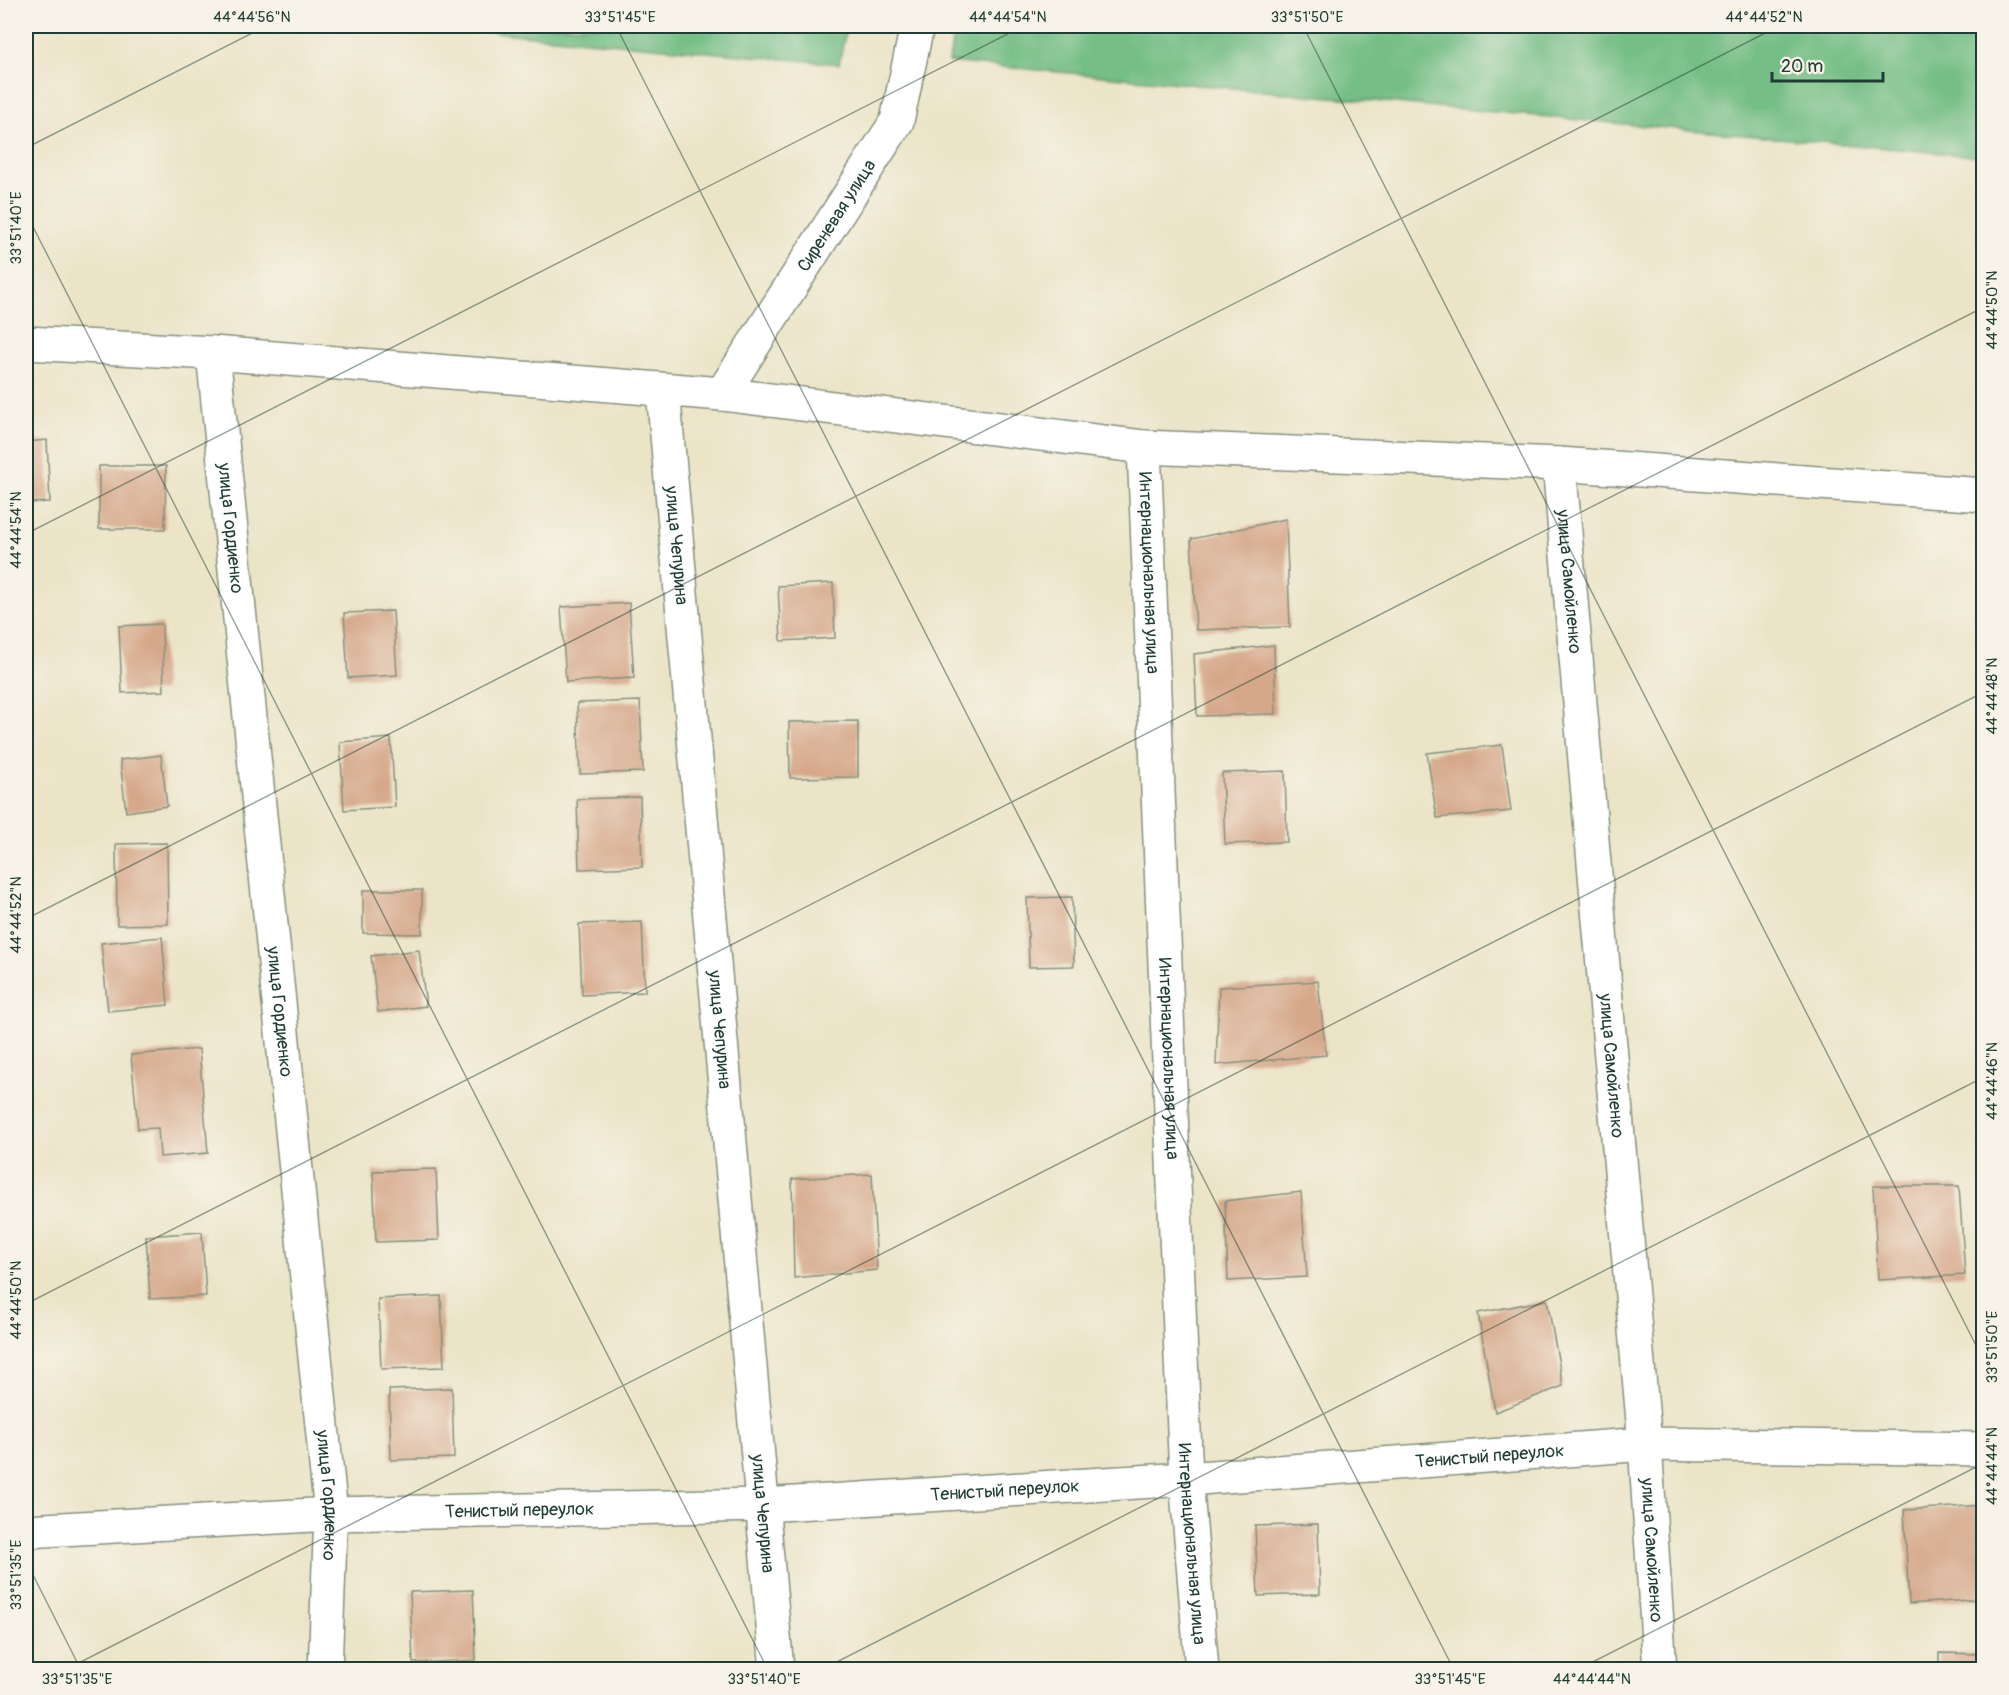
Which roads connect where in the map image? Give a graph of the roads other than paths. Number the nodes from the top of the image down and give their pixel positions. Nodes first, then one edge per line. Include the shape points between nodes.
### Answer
1 (916, 26) edge
2 (26, 343) edge
3 (213, 353) junction
4 (663, 390) junction
5 (722, 394) junction
6 (1144, 447) junction
7 (1559, 464) junction
8 (1983, 495) edge
9 (1645, 1444) junction
10 (1983, 1449) edge
11 (1186, 1479) junction
12 (764, 1505) junction
13 (331, 1514) junction
14 (26, 1531) edge
15 (325, 1670) edge
16 (777, 1670) edge
17 (1202, 1670) edge
18 (1660, 1670) edge

1 - 5 street, Сиреневая улица via 897,121
2 - 3 street
3 - 4 street
3 - 13 street, улица Гордиенко
4 - 5 street
4 - 12 street, улица Чепурина
5 - 6 street
6 - 7 street
6 - 11 street, Интернациональная улица
7 - 8 street
7 - 9 street, улица Самойленко
9 - 10 street, Тенистый переулок
9 - 11 street, Тенистый переулок
9 - 18 street, улица Самойленко
11 - 12 street, Тенистый переулок
11 - 17 street, Интернациональная улица
12 - 13 street, Тенистый переулок
12 - 16 street, улица Чепурина
13 - 14 street, Тенистый переулок
13 - 15 street, улица Гордиенко

